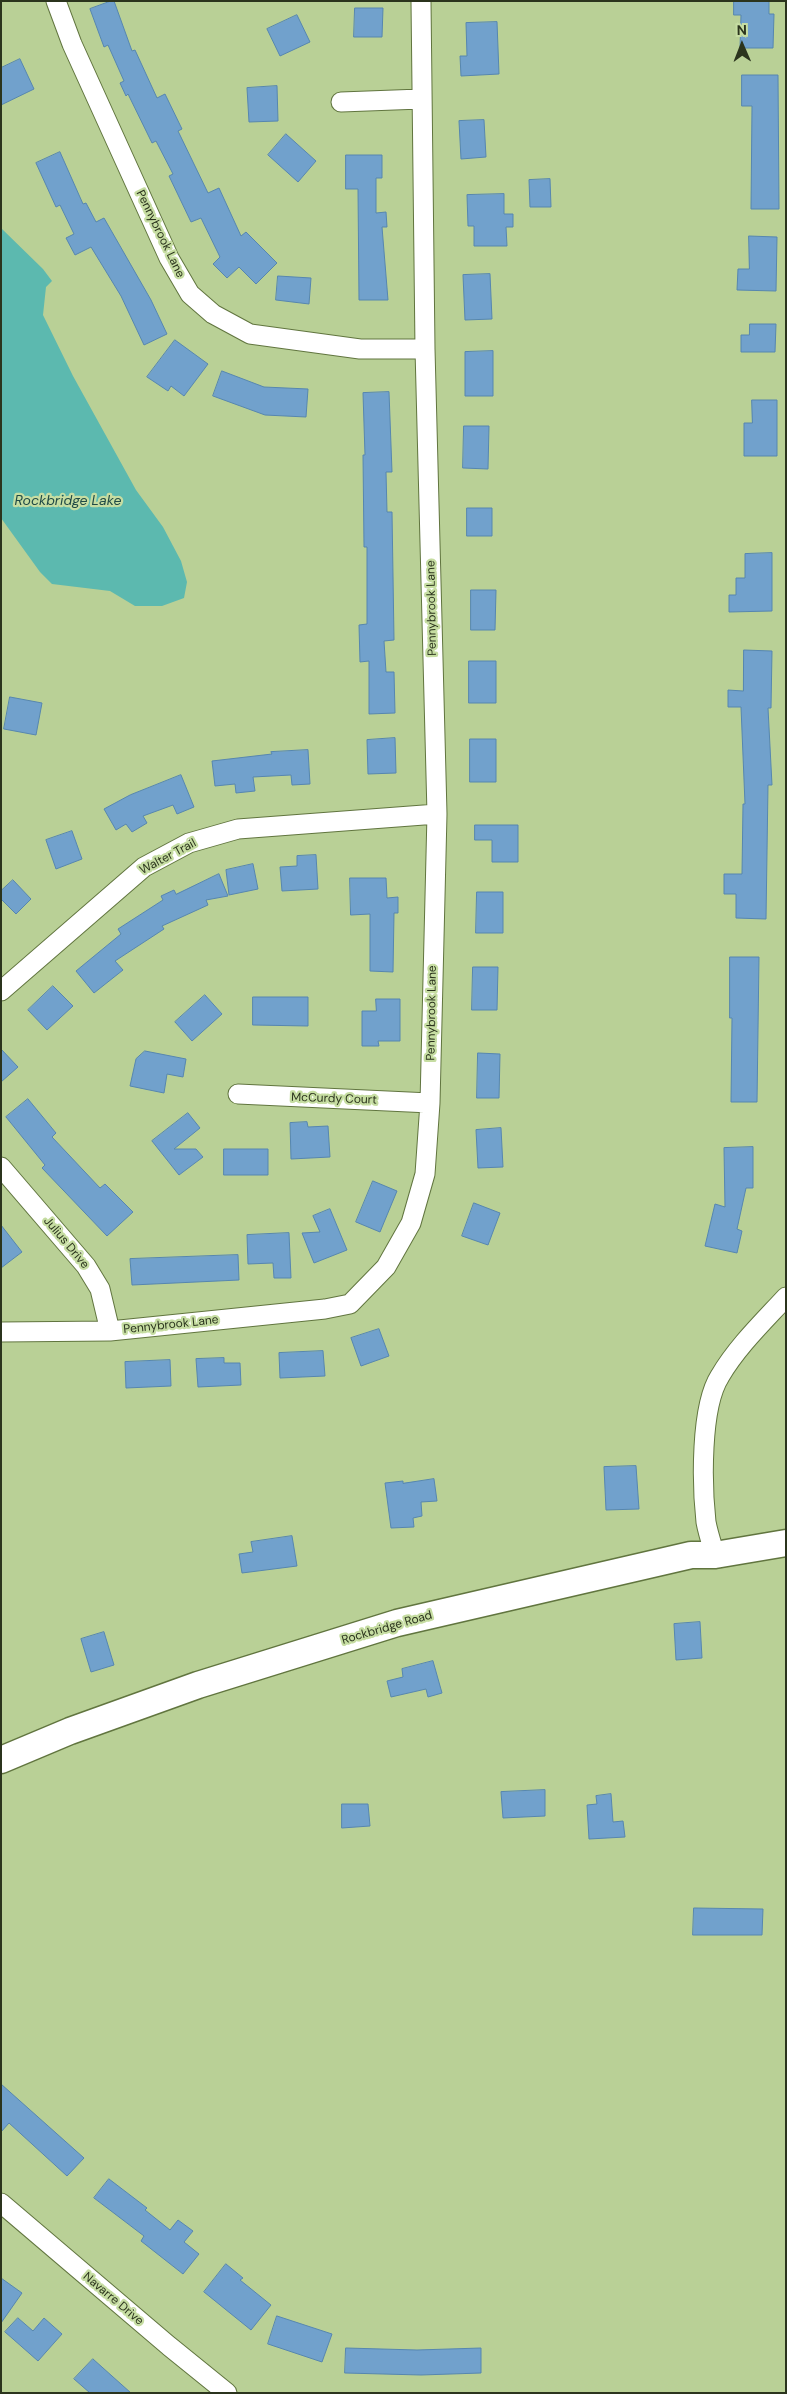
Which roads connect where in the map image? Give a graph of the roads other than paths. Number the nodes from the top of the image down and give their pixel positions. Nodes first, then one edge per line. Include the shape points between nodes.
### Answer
1 (56, 1) edge
2 (421, 1) edge
3 (421, 99) junction
4 (341, 102) dead end
5 (425, 349) junction
6 (437, 814) junction
7 (1, 991) edge
8 (238, 1094) dead end
9 (430, 1103) junction
10 (1, 1168) edge
11 (786, 1298) edge
12 (110, 1331) junction
13 (1, 1332) edge
14 (786, 1543) edge
15 (715, 1555) junction
16 (1, 1760) edge
17 (1, 2203) edge
18 (227, 2393) edge

1 - 5 street, Pennybrook Lane via 72,44 169,258 190,294 213,314 250,334 360,349
2 - 3 street, Pennybrook Lane
3 - 4 street
3 - 5 street, Pennybrook Lane
5 - 6 street, Pennybrook Lane
6 - 7 street, Walter Trail via 238,829 189,843 144,867
6 - 9 street, Pennybrook Lane
8 - 9 street, McCurdy Court
9 - 12 street, Pennybrook Lane via 425,1174 411,1223 386,1267 350,1304
10 - 12 street, Julius Drive via 86,1266 100,1289
11 - 15 street via 745,1342 719,1377 711,1396 704,1441 706,1523
12 - 13 street, Pennybrook Lane
14 - 15 main road, Rockbridge Road
15 - 16 main road, Rockbridge Road via 691,1555 397,1623 198,1685 70,1731
17 - 18 street, Navarre Drive

